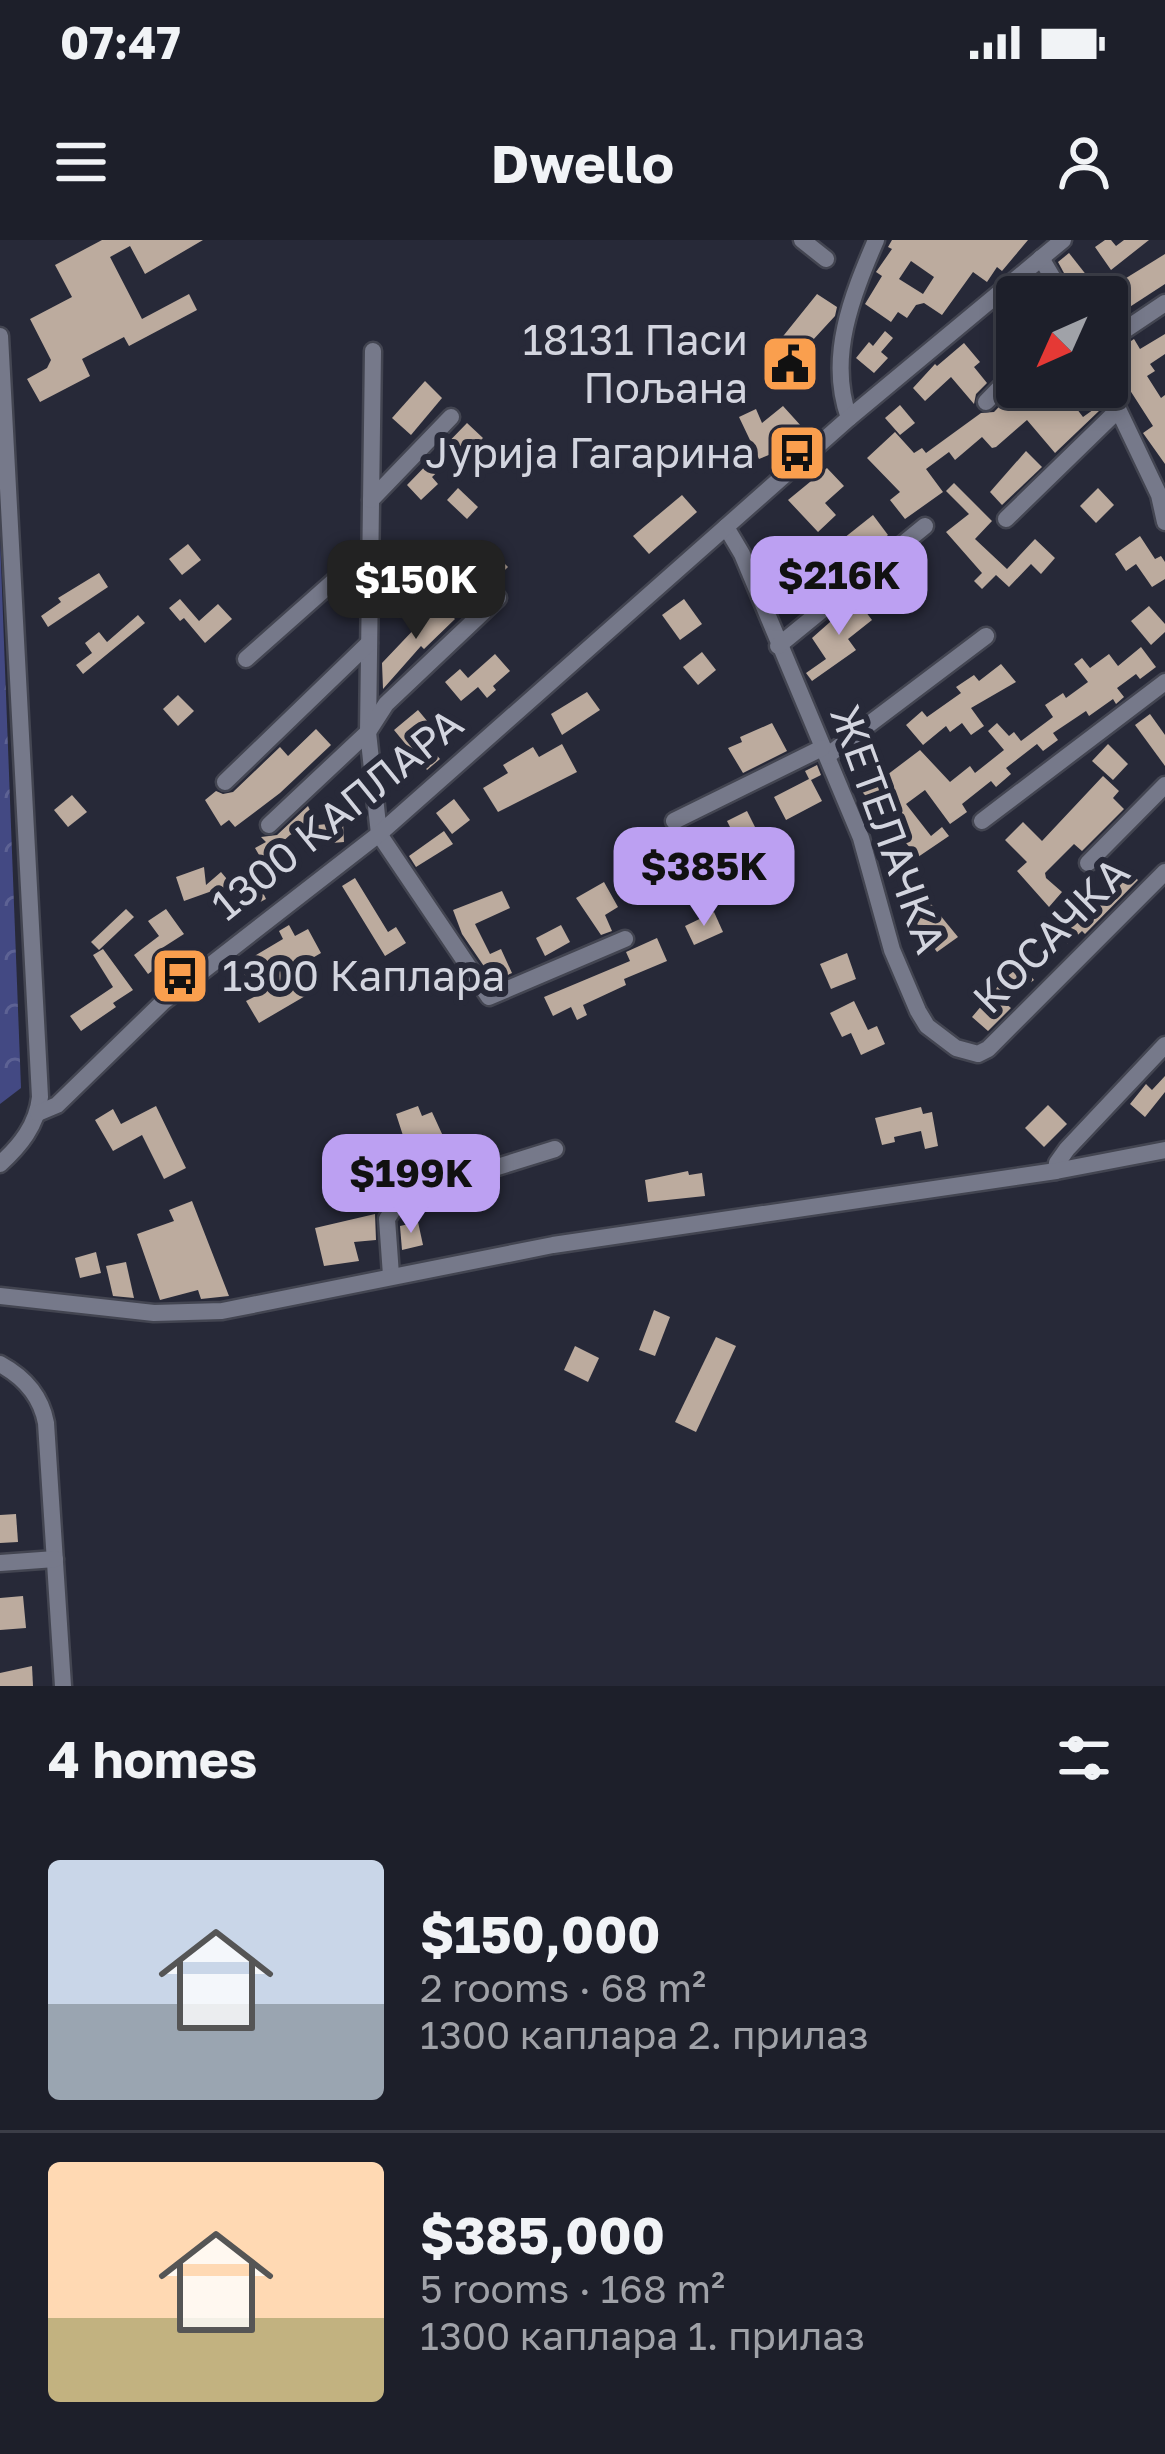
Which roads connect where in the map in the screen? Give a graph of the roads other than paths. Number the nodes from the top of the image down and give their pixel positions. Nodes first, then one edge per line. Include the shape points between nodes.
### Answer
1 (802, 240) edge
2 (876, 240) edge
3 (1063, 240) edge
4 (1041, 258) junction
5 (826, 259) dead end
6 (1052, 276) edge
7 (1165, 303) edge
8 (1128, 328) edge
9 (0, 336) edge
10 (373, 351) dead end
11 (996, 392) edge
12 (986, 402) dead end
13 (1117, 408) edge
14 (1118, 411) junction
15 (452, 417) dead end
16 (849, 418) junction
17 (1162, 493) edge
18 (371, 500) junction
19 (1006, 519) dead end
20 (1165, 522) edge
21 (925, 526) dead end
22 (727, 527) junction
23 (370, 549) junction
24 (498, 598) dead end
25 (986, 636) dead end
26 (369, 644) junction
27 (778, 646) junction
28 (246, 659) dead end
29 (1165, 682) edge
30 (368, 732) junction
31 (824, 752) junction
32 (225, 782) dead end
33 (1165, 785) edge
34 (674, 821) dead end
35 (982, 821) dead end
36 (269, 825) dead end
37 (379, 834) junction
38 (1088, 863) dead end
39 (1165, 872) edge
40 (625, 939) dead end
41 (1165, 1046) edge
42 (988, 1049) joint
43 (38, 1113) junction
44 (555, 1150) dead end
45 (1165, 1150) edge
46 (0, 1164) edge
47 (1056, 1171) junction
48 (391, 1275) junction
49 (0, 1296) edge
50 (0, 1364) edge
51 (55, 1559) junction
52 (0, 1563) edge
53 (63, 1686) edge

1 - 5 street
2 - 16 street via 843,332
3 - 4 street, 1300 КАПЛАРА
4 - 6 street
4 - 16 street, 1300 КАПЛАРА
7 - 8 street
9 - 43 street
10 - 18 street
11 - 12 street
13 - 14 street
14 - 17 street
14 - 19 street
15 - 18 street
16 - 22 street, 1300 КАПЛАРА
17 - 20 street
18 - 23 street
21 - 27 street
22 - 27 street, ЖЕТЕЛАЧКА
22 - 37 street, 1300 КАПЛАРА
23 - 26 street
23 - 28 street
24 - 30 street via 386,704
25 - 31 street
26 - 30 street
26 - 32 street
27 - 31 street, ЖЕТЕЛАЧКА
29 - 35 street
30 - 36 street
30 - 37 street
31 - 34 street
31 - 42 street, ЖЕТЕЛАЧКА via 918,1011 956,1048
33 - 38 street
37 - 40 street via 489,997
37 - 43 street, 1300 КАПЛАРА via 218,956 57,1105
39 - 42 street, КОСАЧКА
41 - 47 street via 1067,1149
43 - 46 street, 1300 КАПЛАРА
44 - 48 street via 400,1197 387,1219
45 - 47 street
47 - 48 street
48 - 49 street via 222,1311 154,1313
50 - 51 street via 44,1409
51 - 52 street
51 - 53 street

